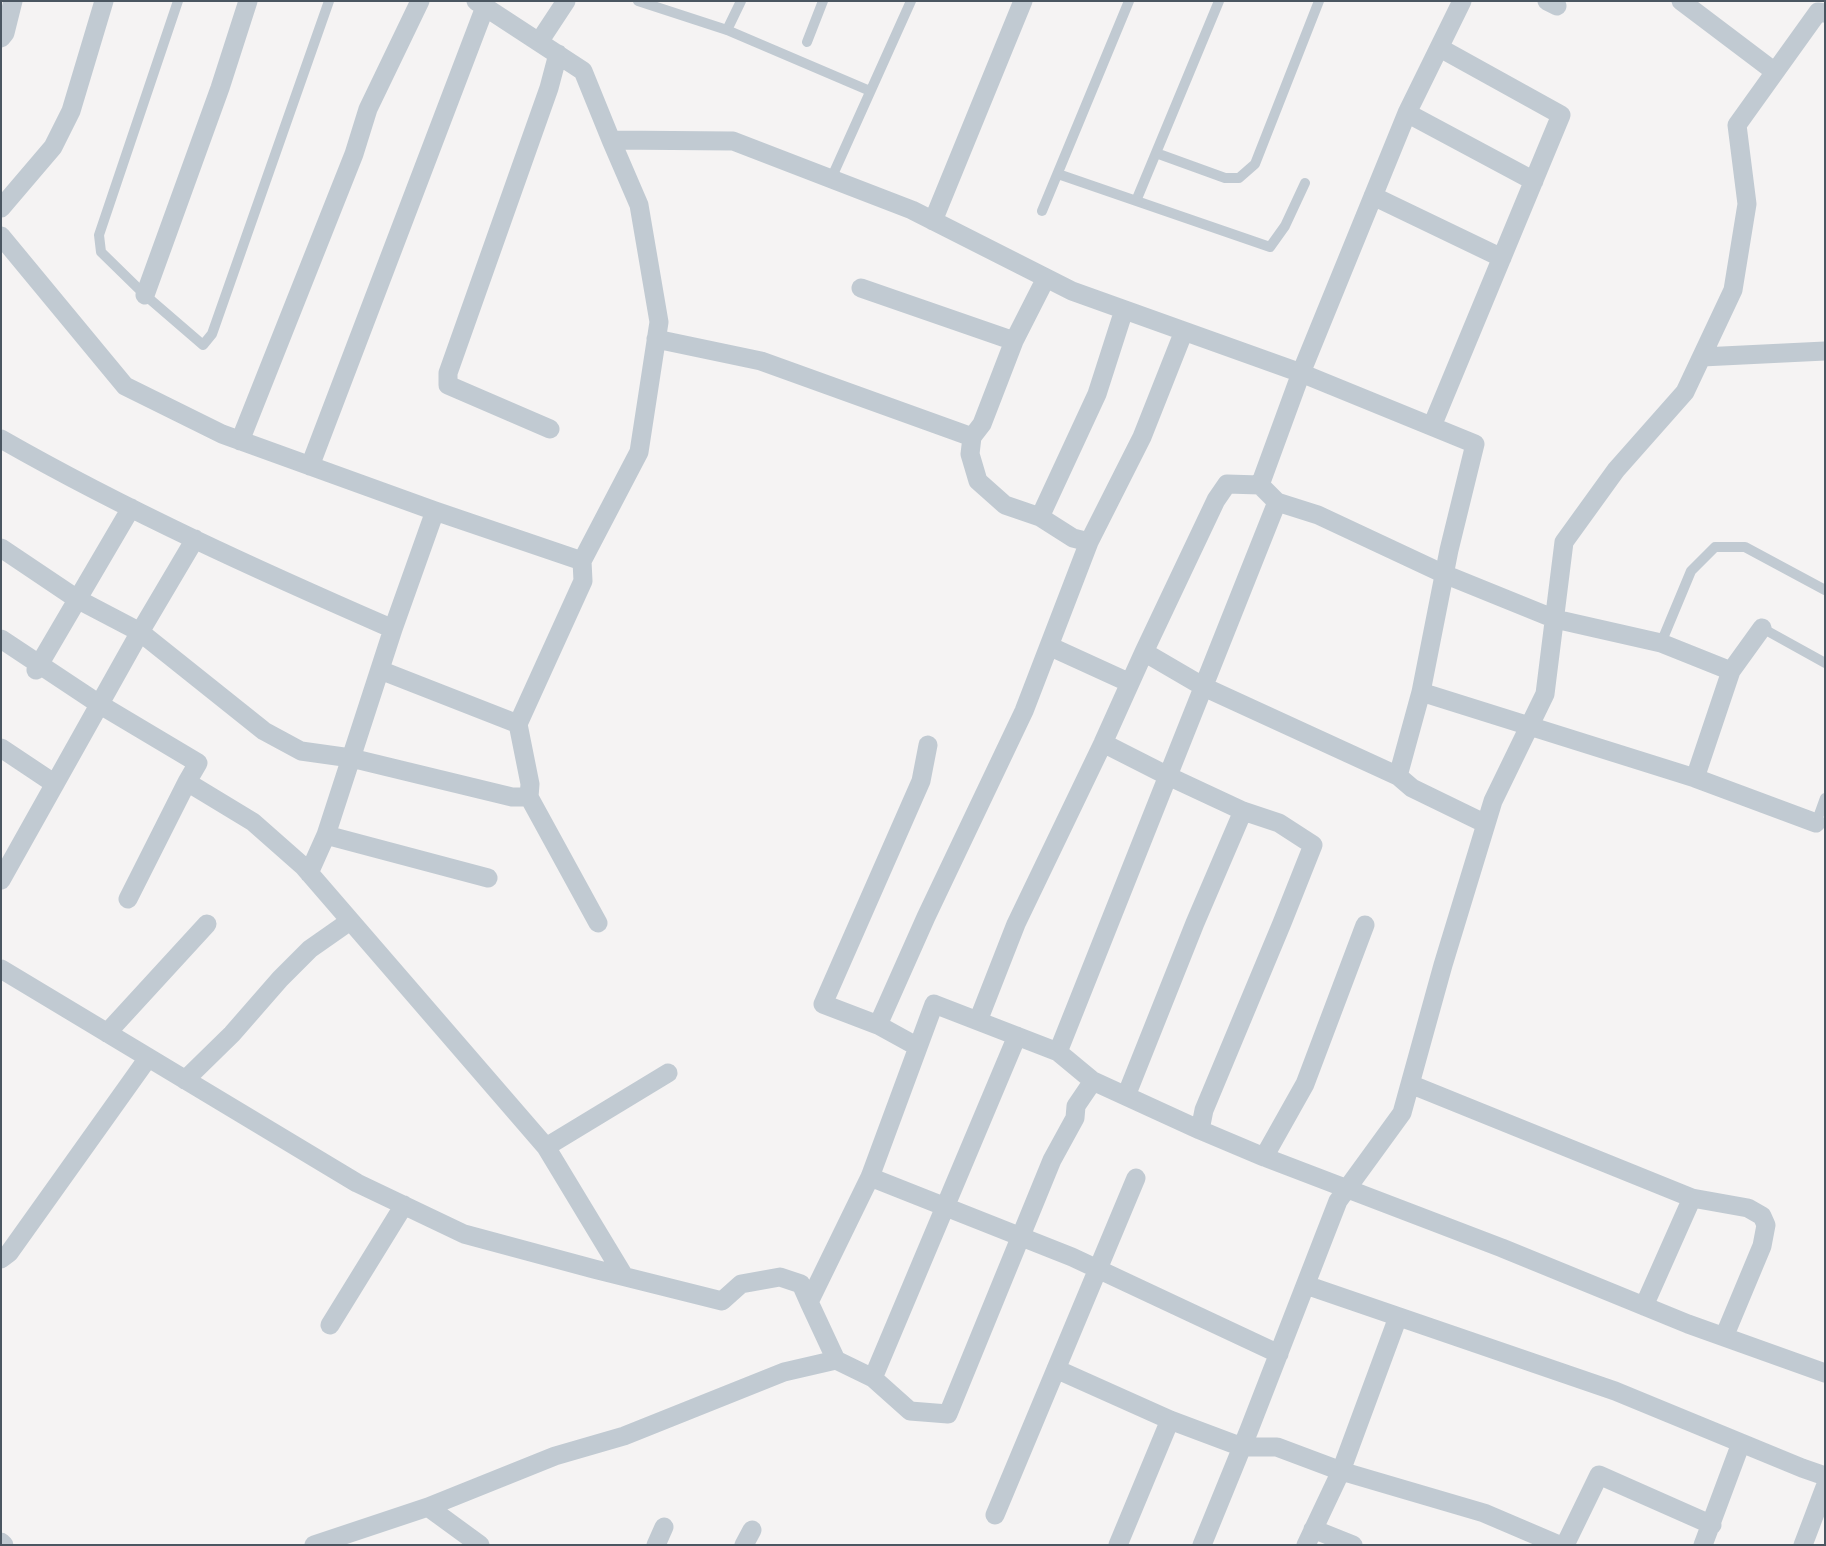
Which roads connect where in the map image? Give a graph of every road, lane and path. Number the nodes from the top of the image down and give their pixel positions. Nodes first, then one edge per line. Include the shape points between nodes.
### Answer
1 (13, 1) edge
2 (104, 1) edge
3 (178, 1) edge
4 (248, 1) edge
5 (330, 1) edge
6 (420, 1) edge
7 (566, 1) edge
8 (638, 1) edge
9 (741, 1) edge
10 (823, 1) edge
11 (911, 1) edge
12 (1023, 1) edge
13 (1129, 1) edge
14 (1219, 1) edge
15 (1319, 1) edge
16 (1462, 1) edge
17 (1681, 1) edge
18 (480, 4) edge
19 (1825, 13) edge
20 (726, 30) junction
21 (1, 38) edge
22 (539, 42) junction
23 (807, 42) dead end
24 (1440, 48) junction
25 (558, 54) junction
26 (1775, 72) junction
27 (870, 91) junction
28 (1408, 114) junction
29 (611, 140) junction
30 (1156, 153) junction
31 (1058, 174) junction
32 (831, 179) junction
33 (1534, 181) junction
34 (1305, 183) dead end
35 (1374, 196) junction
36 (1136, 201) junction
37 (1, 208) edge
38 (1042, 212) dead end
39 (933, 221) junction
40 (1, 236) edge
41 (1502, 258) junction
42 (1046, 278) junction
43 (860, 288) dead end
44 (145, 295) junction
45 (1124, 310) junction
46 (1184, 332) junction
47 (656, 339) junction
48 (1014, 342) junction
49 (1825, 351) edge
50 (1702, 356) junction
51 (1301, 373) junction
52 (1432, 426) junction
53 (550, 429) dead end
54 (972, 437) junction
55 (1, 439) edge
56 (240, 441) junction
57 (310, 466) junction
58 (1260, 485) junction
59 (1277, 502) junction
60 (131, 508) junction
61 (436, 511) junction
62 (1040, 517) junction
63 (195, 540) junction
64 (1090, 542) junction
65 (1, 548) edge
66 (582, 561) junction
67 (1444, 574) junction
68 (1825, 590) edge
69 (77, 599) junction
70 (1555, 619) junction
71 (1762, 628) joint
72 (393, 629) junction
73 (140, 632) junction
74 (1, 639) edge
75 (1661, 643) junction
76 (1049, 646) junction
77 (1144, 652) junction
78 (1825, 663) edge
79 (38, 667) junction
80 (380, 670) junction
81 (1731, 671) junction
82 (1130, 683) junction
83 (1204, 687) junction
84 (1421, 692) junction
85 (99, 704) junction
86 (518, 724) junction
87 (1529, 727) junction
88 (1103, 743) junction
89 (928, 745) dead end
90 (1, 748) edge
91 (351, 758) junction
92 (1168, 776) junction
93 (1398, 776) junction
94 (1695, 778) junction
95 (187, 782) junction
96 (54, 784) junction
97 (529, 797) junction
98 (1825, 798) edge
99 (1243, 811) junction
100 (1486, 824) junction
101 (1820, 824) edge
102 (326, 834) junction
103 (4, 868) edge
104 (309, 873) junction
105 (488, 878) dead end
106 (128, 899) dead end
107 (350, 921) junction
108 (598, 923) dead end
109 (206, 924) dead end
110 (1365, 925) dead end
111 (1, 970) edge
112 (978, 1021) junction
113 (878, 1025) junction
114 (107, 1033) junction
115 (1017, 1036) junction
116 (918, 1047) junction
117 (1058, 1052) junction
118 (148, 1058) junction
119 (668, 1073) dead end
120 (186, 1080) junction
121 (1093, 1081) junction
122 (1410, 1084) junction
123 (1126, 1096) junction
124 (1200, 1130) junction
125 (546, 1147) junction
126 (1264, 1158) junction
127 (870, 1176) junction
128 (1136, 1178) dead end
129 (1348, 1188) junction
130 (1692, 1198) junction
131 (404, 1205) junction
132 (945, 1207) junction
133 (1020, 1237) junction
134 (1, 1260) edge
135 (1099, 1270) junction
136 (624, 1276) junction
137 (1306, 1285) junction
138 (809, 1302) junction
139 (1644, 1306) junction
140 (1398, 1317) junction
141 (330, 1325) dead end
142 (1724, 1337) junction
143 (1278, 1354) junction
144 (836, 1360) junction
145 (1056, 1369) junction
146 (1825, 1373) edge
147 (873, 1378) junction
148 (1170, 1420) junction
149 (1741, 1443) junction
150 (1242, 1447) junction
151 (1341, 1471) junction
152 (1825, 1476) edge
153 (1825, 1487) edge
154 (428, 1507) junction
155 (994, 1516) dead end
156 (1712, 1524) junction
157 (664, 1527) dead end
158 (1309, 1537) edge
159 (1, 1542) edge
160 (4, 1545) edge
161 (314, 1545) edge
162 (480, 1545) edge
163 (656, 1545) edge
164 (1118, 1545) edge
165 (1202, 1545) edge
166 (1353, 1545) edge
167 (1559, 1545) edge
168 (1565, 1545) edge
169 (1704, 1545) edge
170 (1803, 1545) edge

1 - 21 street
2 - 37 street via 71,111 53,147
3 - 44 lane via 100,235 101,252
4 - 44 street
5 - 44 lane via 212,334 203,345
6 - 56 street via 368,109 354,154
7 - 22 street
8 - 20 lane
9 - 20 lane
10 - 23 lane
11 - 27 lane
12 - 39 street
13 - 31 lane
14 - 30 lane
15 - 30 lane via 1255,164 1239,178 1225,178
16 - 24 street
17 - 26 street
18 - 22 street
18 - 57 street
19 - 26 street via 1818,12
20 - 27 lane
22 - 25 street
24 - 28 street
24 - 33 street via 1561,115
25 - 29 street via 583,71
25 - 53 street via 549,88 448,373 448,385
26 - 50 street via 1737,125 1746,204 1733,290
27 - 32 lane
28 - 33 street
28 - 35 street
29 - 32 street via 733,141
29 - 47 street via 639,205 658,322
30 - 36 lane
31 - 36 lane
31 - 38 lane
32 - 39 street
33 - 41 street
34 - 36 lane via 1285,226 1270,247
35 - 41 street
35 - 51 street
39 - 42 street
40 - 56 street via 125,386
41 - 52 street
42 - 45 street
42 - 48 street
43 - 48 street
45 - 46 street
45 - 62 street via 1097,394
46 - 51 street
46 - 64 street via 1142,437
47 - 54 street via 761,361
47 - 66 street via 639,452
48 - 54 street via 982,424
49 - 50 street
50 - 70 street via 1685,392 1616,470 1564,542
51 - 52 street
51 - 58 street
52 - 67 street via 1476,444
54 - 62 street via 970,454 978,481 1005,505
55 - 60 street
56 - 57 street
57 - 61 street
58 - 59 street
58 - 77 street via 1227,484 1216,500
59 - 67 street via 1318,515
59 - 83 street
60 - 63 street
60 - 69 street
61 - 66 street
61 - 72 street
62 - 64 street via 1073,538
63 - 72 street
63 - 73 street
64 - 76 street
65 - 69 street
66 - 86 street via 583,581
67 - 70 street
67 - 84 street
68 - 75 lane via 1745,547 1715,547 1691,571
69 - 73 street
69 - 79 street
70 - 75 street
70 - 87 street via 1545,694
71 - 78 lane
71 - 81 street
72 - 80 street
73 - 85 street
73 - 91 street via 264,731 302,751
74 - 79 street
75 - 81 street
76 - 82 street
76 - 113 street via 1024,711
77 - 82 street
77 - 83 street
79 - 85 street
80 - 86 street
80 - 91 street
81 - 94 street
82 - 88 street
83 - 92 street
83 - 93 street
84 - 87 street
84 - 93 street
85 - 95 street via 198,763
85 - 96 street
86 - 97 street via 530,784
87 - 94 street
87 - 100 street
88 - 92 street
88 - 112 street via 1016,924
89 - 113 street via 921,781 823,1004
90 - 96 street
91 - 97 street via 512,797
91 - 102 street
92 - 99 street
92 - 117 street
93 - 100 street via 1412,788
94 - 101 street
95 - 104 street via 253,822
95 - 106 street
96 - 103 street
97 - 108 street
98 - 101 lane
99 - 123 street
99 - 124 street via 1279,823 1312,845 1204,1110
100 - 122 street
102 - 104 street
102 - 105 street
104 - 107 street
107 - 120 street via 310,948
107 - 125 street
109 - 114 street
110 - 126 street via 1305,1084
111 - 114 street
112 - 115 street
112 - 116 street via 934,1004
113 - 116 street
114 - 118 street
115 - 117 street
115 - 132 street
116 - 127 street
117 - 121 street
118 - 120 street
118 - 134 street
119 - 125 street
120 - 131 street via 356,1183
121 - 123 street
121 - 133 street via 1076,1106 1075,1118 1052,1160
122 - 129 street via 1402,1113
122 - 130 street
123 - 124 street
124 - 126 street
125 - 136 street
126 - 129 street
127 - 132 street
127 - 138 street
128 - 135 street
129 - 137 street via 1338,1201
129 - 139 street
130 - 139 street
130 - 142 street via 1748,1208 1762,1216 1766,1225 1762,1246
131 - 136 street via 464,1234
131 - 141 street
132 - 133 street
132 - 147 street
133 - 135 street
133 - 147 street via 948,1414 910,1410
135 - 143 street
135 - 145 street
136 - 138 street via 722,1301 741,1284 780,1277 801,1284
137 - 140 street
137 - 143 street
138 - 144 street
139 - 142 street
140 - 149 street via 1615,1391
140 - 151 street
142 - 146 street
143 - 150 street
144 - 147 street
144 - 154 street via 784,1372 624,1436 555,1456
145 - 148 street
145 - 155 street
148 - 150 street
148 - 164 street
149 - 152 street
149 - 156 street
150 - 151 street via 1277,1447
150 - 165 street
151 - 158 street
151 - 167 street via 1484,1513
153 - 170 street
154 - 161 street
154 - 162 street
156 - 168 street via 1599,1475
156 - 169 street
157 - 163 street
158 - 166 street
159 - 160 street

